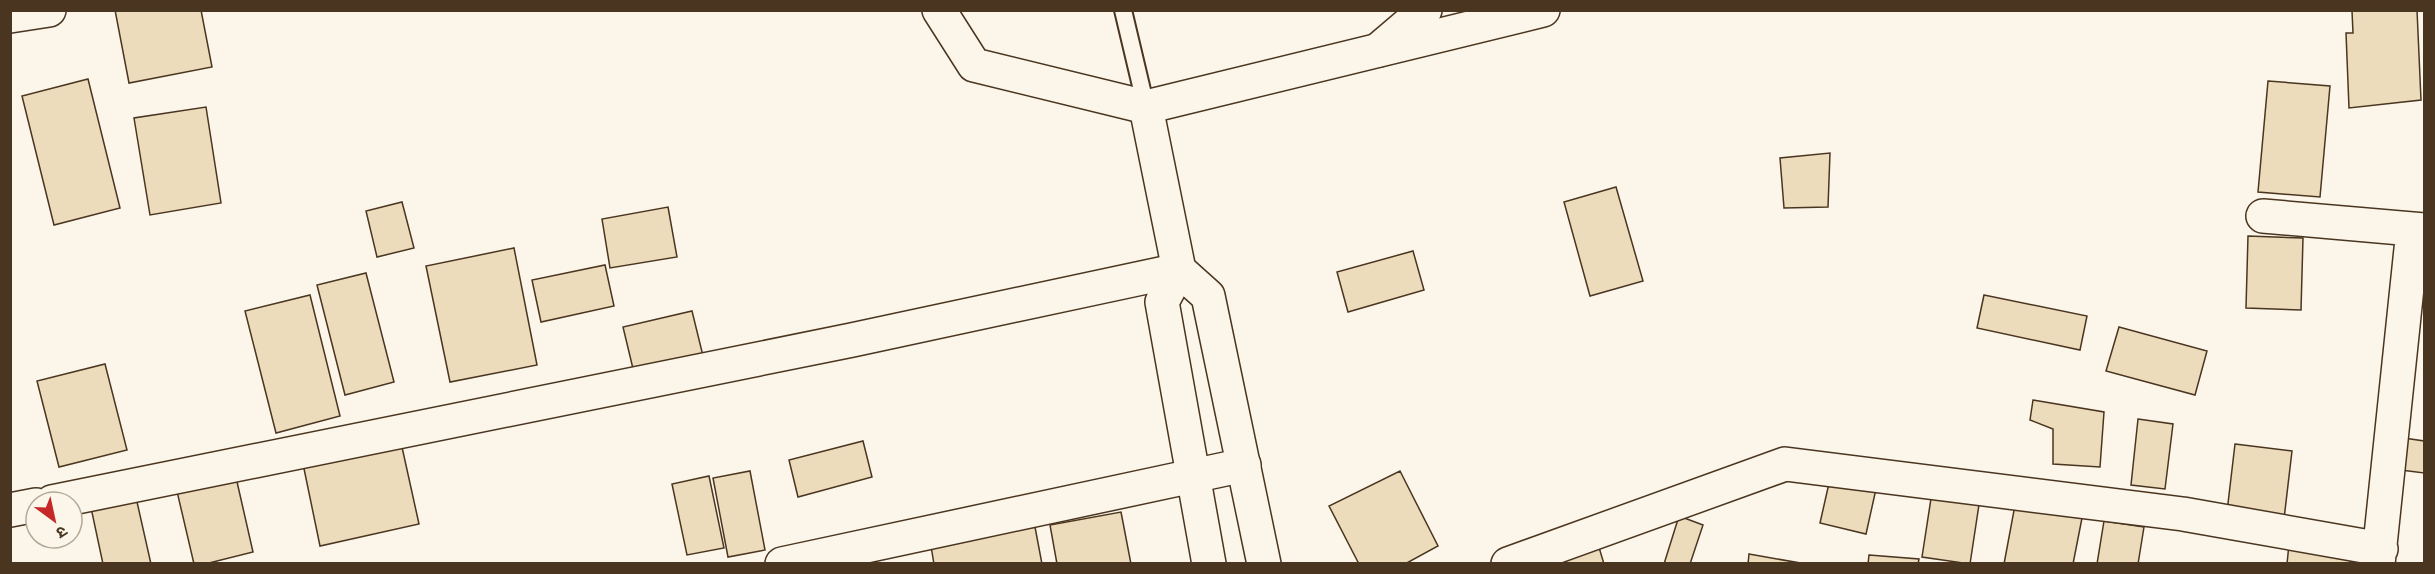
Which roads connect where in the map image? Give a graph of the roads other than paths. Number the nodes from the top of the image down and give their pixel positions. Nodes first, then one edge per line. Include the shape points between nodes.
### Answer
1 (48, 10) edge
2 (939, 10) edge
3 (1123, 10) edge
4 (1425, 10) edge
5 (1543, 10) edge
6 (10, 15) edge
7 (1378, 50) junction
8 (1146, 107) junction
9 (2264, 216) dead end
10 (2419, 230) edge
11 (1179, 270) junction
12 (1244, 465) junction
13 (1193, 476) junction
14 (84, 496) edge
15 (2380, 556) edge
16 (782, 564) edge
17 (1209, 564) edge
18 (1264, 564) edge
19 (1508, 564) edge

1 - 6 street
2 - 8 street via 974,65
3 - 8 lane
4 - 7 street
5 - 7 street
7 - 8 street
8 - 11 street
9 - 10 street
10 - 15 street
11 - 12 street via 1208,296
11 - 13 street via 1162,302
11 - 14 street
12 - 13 street
12 - 18 street
13 - 16 street
13 - 17 street
15 - 19 street via 2183,513 1785,464

